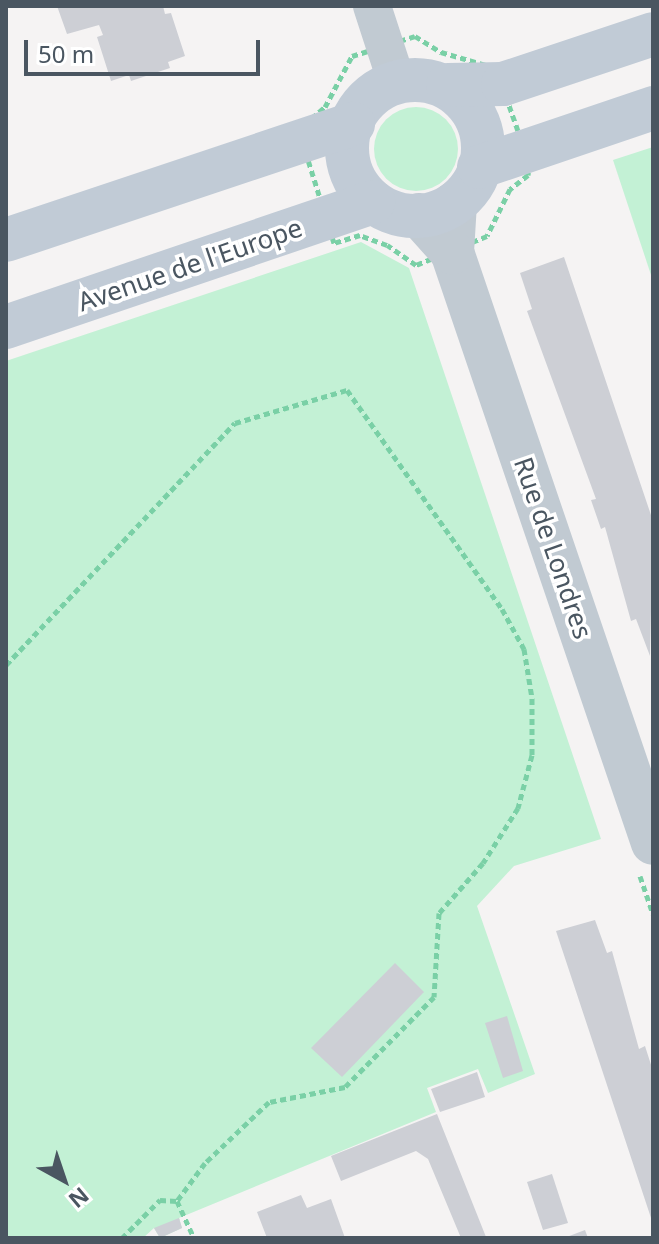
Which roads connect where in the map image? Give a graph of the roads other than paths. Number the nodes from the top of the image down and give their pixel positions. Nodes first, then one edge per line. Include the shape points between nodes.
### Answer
1 (372, 6) edge
2 (653, 34) edge
3 (397, 83) junction
4 (448, 85) junction
5 (653, 108) edge
6 (353, 124) junction
7 (479, 167) junction
8 (373, 202) junction
9 (437, 209) junction
10 (6, 240) edge
11 (6, 327) edge
12 (653, 843) edge

1 - 3 street
2 - 4 main road via 503,84
3 - 4 main road via 423,79
3 - 6 main road via 375,95
4 - 7 main road via 471,106 479,126
5 - 7 main road
6 - 8 main road via 350,169
6 - 10 main road
7 - 9 main road
8 - 9 main road via 406,216
8 - 11 main road, Avenue de l'Europe
9 - 12 street, Rue de Londres

